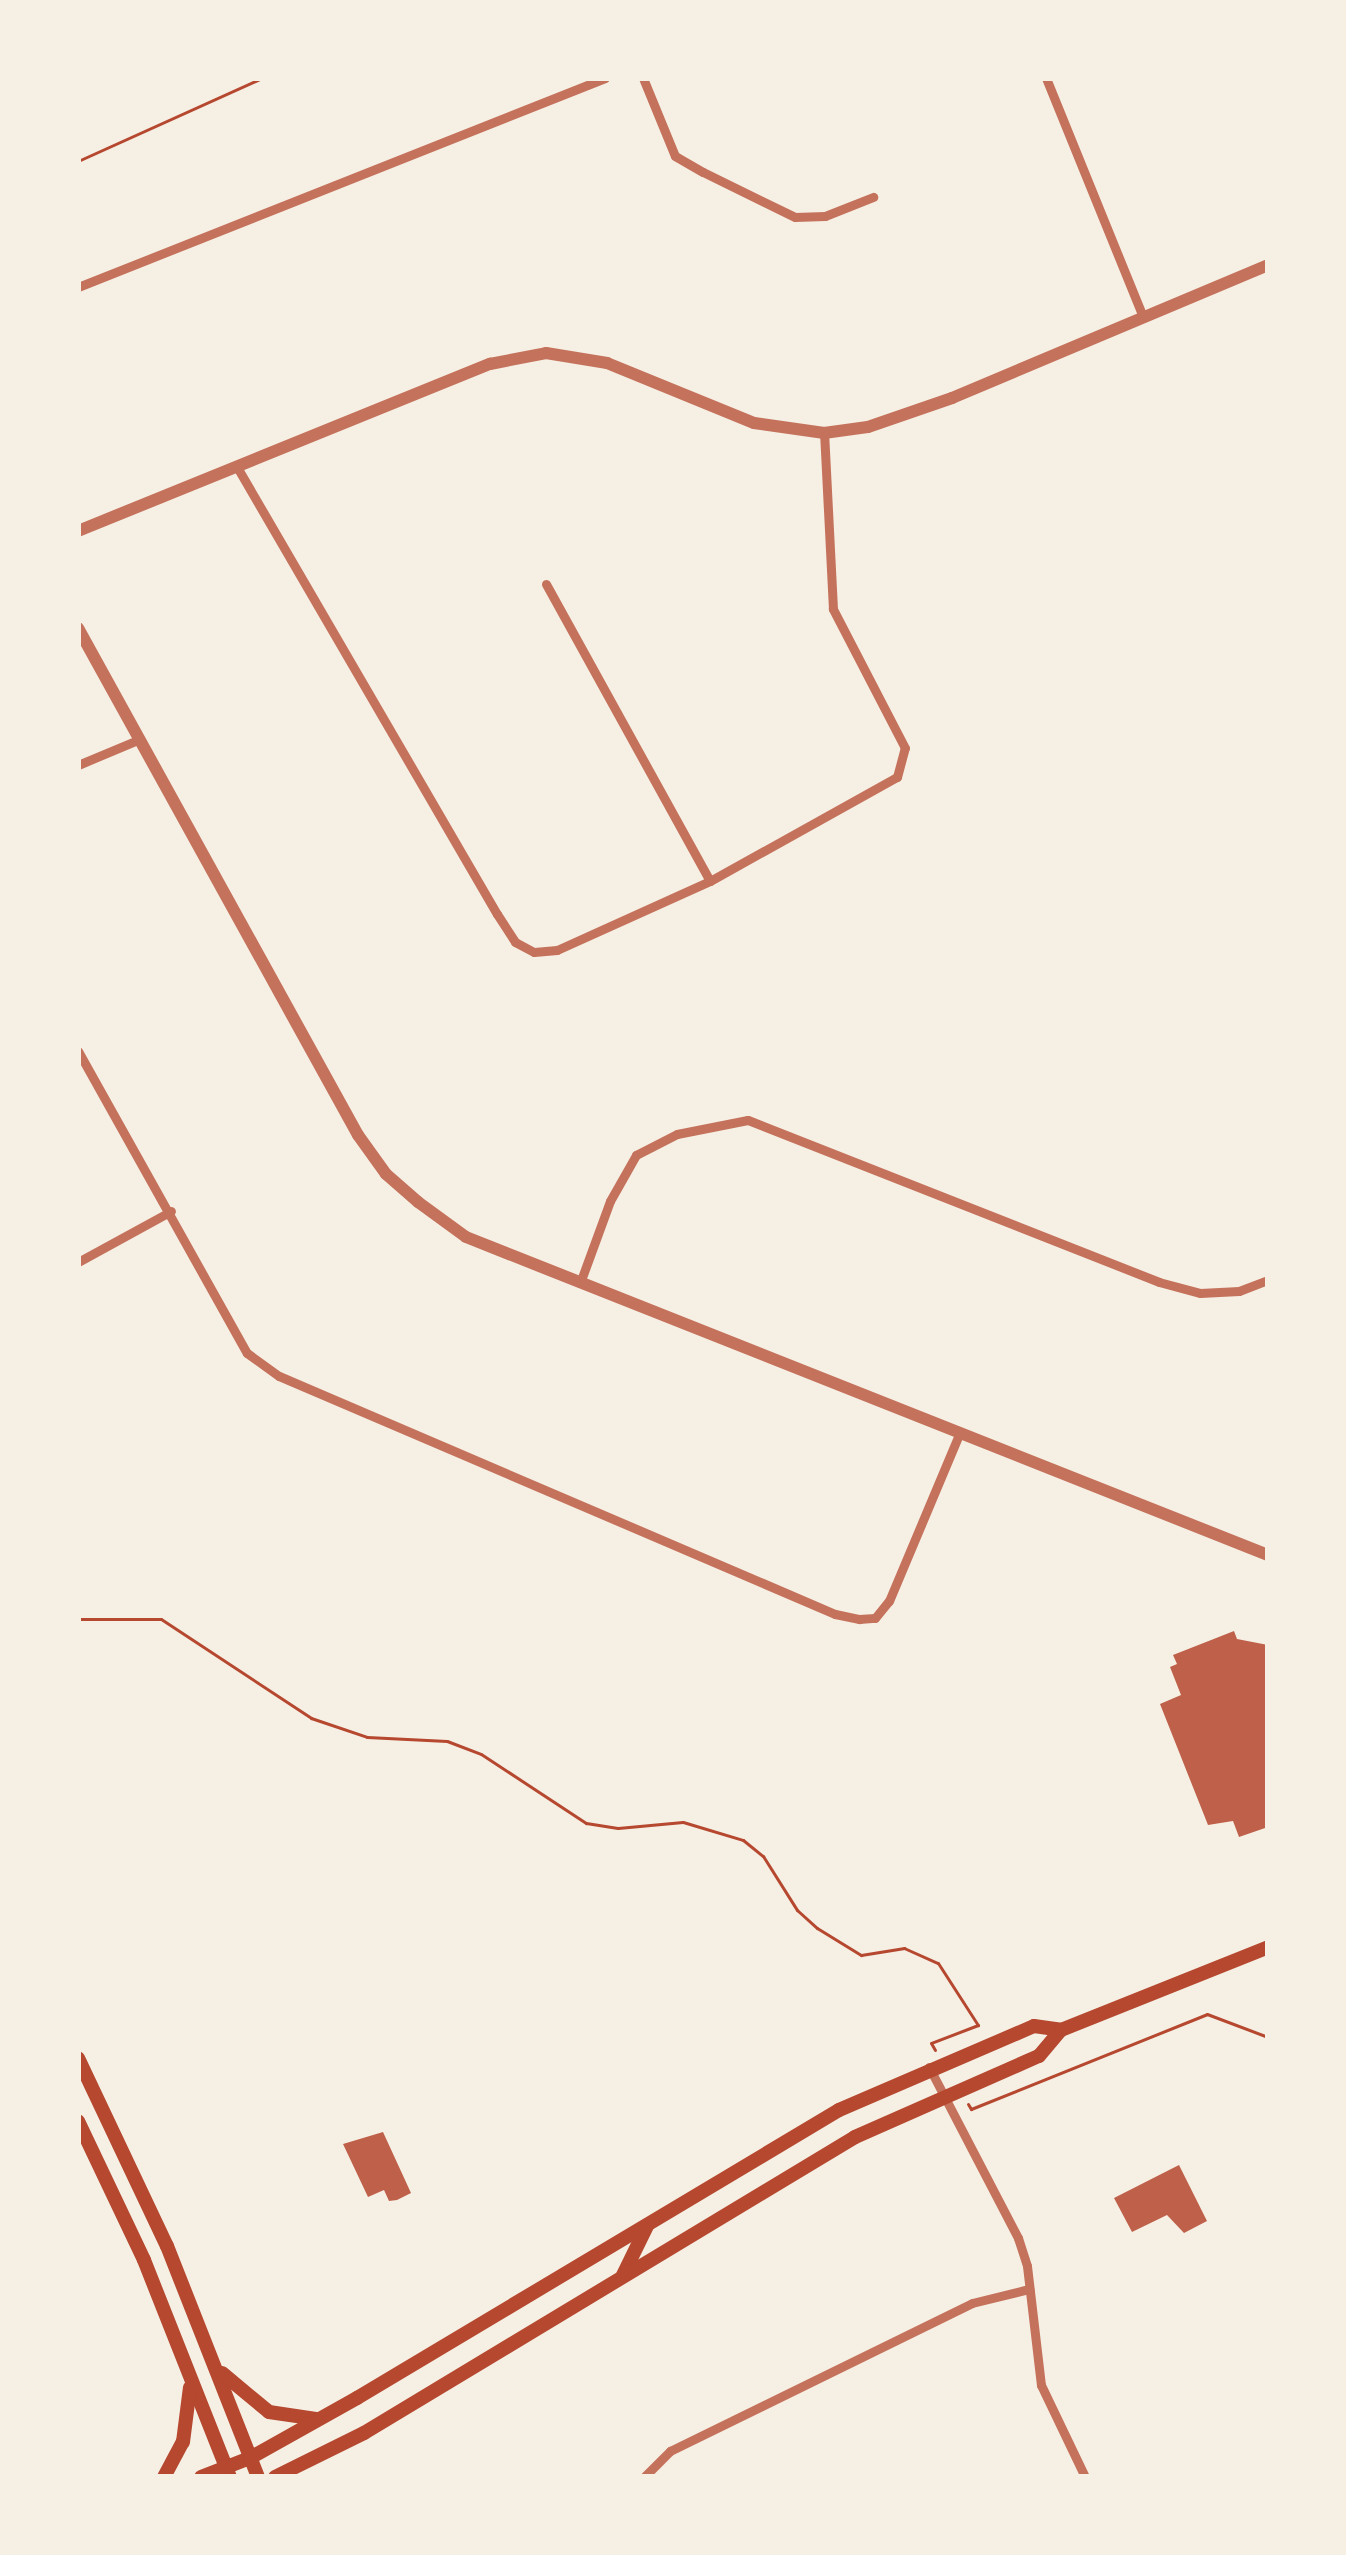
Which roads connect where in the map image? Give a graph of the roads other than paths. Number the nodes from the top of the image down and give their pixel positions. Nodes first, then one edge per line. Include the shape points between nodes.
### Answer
1 (605, 78) edge
2 (643, 78) edge
3 (1046, 78) edge
4 (873, 197) dead end
5 (1268, 265) edge
6 (78, 287) edge
7 (1143, 317) junction
8 (824, 433) junction
9 (237, 467) junction
10 (78, 531) edge
11 (546, 584) dead end
12 (78, 628) edge
13 (140, 739) junction
14 (78, 766) edge
15 (710, 881) junction
16 (78, 1051) edge
17 (171, 1211) junction
18 (78, 1262) edge
19 (1268, 1280) edge
20 (580, 1283) junction
21 (960, 1432) junction
22 (1268, 1555) edge
23 (1268, 1947) edge
24 (1061, 2030) junction
25 (78, 2058) edge
26 (936, 2064) junction
27 (941, 2097) junction
28 (78, 2121) edge
29 (648, 2223) junction
30 (623, 2276) junction
31 (1029, 2289) junction
32 (214, 2364) junction
33 (190, 2376) junction
34 (322, 2418) junction
35 (327, 2453) junction
36 (250, 2458) junction
37 (228, 2472) edge
38 (646, 2473) edge
39 (164, 2477) edge
40 (201, 2477) edge
41 (258, 2477) edge
42 (275, 2477) edge
43 (312, 2477) edge
44 (1085, 2477) edge

1 - 6 street
2 - 4 street via 675,156 703,172 795,218
3 - 7 street
5 - 7 street
7 - 8 street via 952,398
8 - 9 street via 754,423 607,363 546,353 490,364
8 - 15 street via 833,609 895,723 903,762 897,777
9 - 10 street
9 - 15 street via 515,942 534,952 557,950
11 - 15 street
12 - 13 street
13 - 14 street
13 - 20 street via 386,1174 466,1238
16 - 17 street
17 - 18 street
17 - 21 street via 247,1353 279,1376 835,1614 875,1618 889,1600
19 - 20 street via 1238,1292 1200,1293 1159,1282 748,1120 677,1134 636,1154
20 - 21 street
21 - 22 street
23 - 24 main road
24 - 26 main road via 1034,2026
24 - 27 main road via 1040,2056
25 - 32 main road
26 - 27 street
26 - 29 main road via 838,2110
27 - 30 main road via 855,2137
27 - 31 street via 1018,2238
28 - 33 main road
29 - 30 main road
29 - 34 main road
30 - 35 main road
31 - 38 street via 972,2303 670,2451
31 - 44 street via 1041,2385
32 - 34 main road via 269,2412
32 - 36 main road
33 - 37 main road
33 - 39 main road via 187,2429
34 - 36 main road
35 - 42 main road
35 - 43 main road
36 - 37 main road
36 - 41 main road
37 - 40 main road

